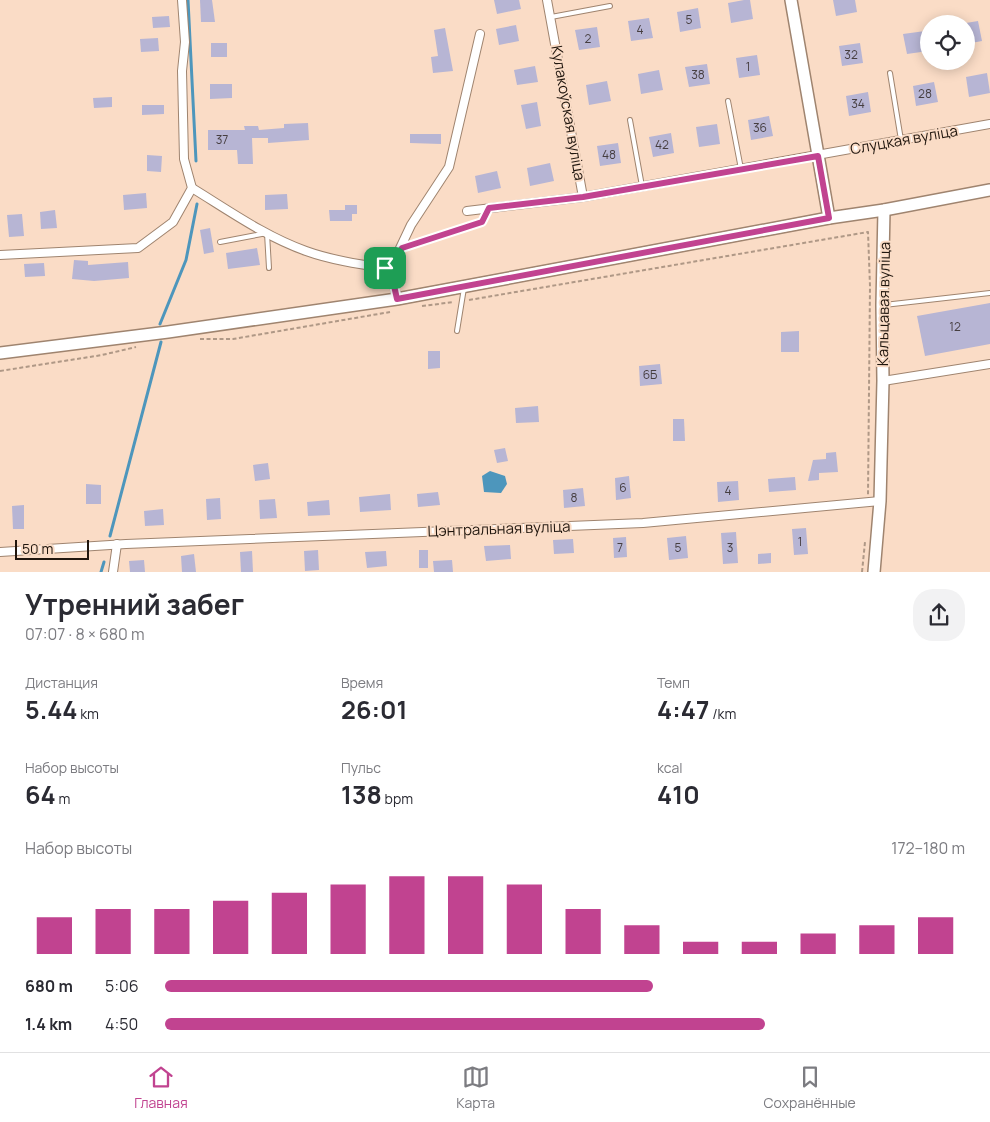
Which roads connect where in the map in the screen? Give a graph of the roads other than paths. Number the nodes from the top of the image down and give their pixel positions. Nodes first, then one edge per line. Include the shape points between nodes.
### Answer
1 (182, 0) edge
2 (547, 0) edge
3 (791, 0) edge
4 (610, 6) dead end
5 (551, 17) junction
6 (480, 34) dead end
7 (890, 73) dead end
8 (728, 100) dead end
9 (630, 120) dead end
10 (990, 124) edge
11 (901, 141) junction
12 (818, 156) junction
13 (741, 170) junction
14 (642, 186) junction
15 (192, 188) junction
16 (990, 191) edge
17 (583, 197) junction
18 (884, 210) junction
19 (467, 211) dead end
20 (829, 218) junction
21 (267, 233) junction
22 (220, 242) dead end
23 (0, 255) edge
24 (269, 268) dead end
25 (385, 268) junction
26 (465, 286) junction
27 (990, 293) edge
28 (397, 299) junction
29 (882, 305) junction
30 (457, 331) dead end
31 (0, 354) edge
32 (990, 364) edge
33 (883, 381) junction
34 (880, 501) junction
35 (118, 544) junction
36 (0, 552) edge
37 (114, 572) edge
38 (874, 572) edge

1 - 15 street via 184,159
2 - 5 street, Кулакоўская вуліца
3 - 12 main road
4 - 5 lane
5 - 17 street, Кулакоўская вуліца
6 - 25 street via 449,167 411,225 393,263
7 - 11 lane
8 - 13 lane
9 - 14 lane
10 - 11 street, Слуцкая вуліца
11 - 12 street, Слуцкая вуліца
12 - 13 street, Кулакоўская вуліца
12 - 20 main road
13 - 14 street, Кулакоўская вуліца
14 - 17 street, Кулакоўская вуліца
15 - 21 street
15 - 23 street via 173,222 138,248
16 - 18 main road
17 - 19 street
18 - 20 main road
18 - 29 main road, Кальцавая вуліца
20 - 26 main road
21 - 22 lane
21 - 24 lane
21 - 25 street via 305,251
25 - 28 street via 393,281
26 - 28 main road
26 - 30 lane
27 - 29 lane
28 - 31 main road
29 - 33 main road, Кальцавая вуліца
32 - 33 street, Кальцавая вуліца
33 - 34 main road
34 - 35 street, Цэнтральная вуліца via 644,524
34 - 38 main road
35 - 36 street, Цэнтральная вуліца
35 - 37 street

